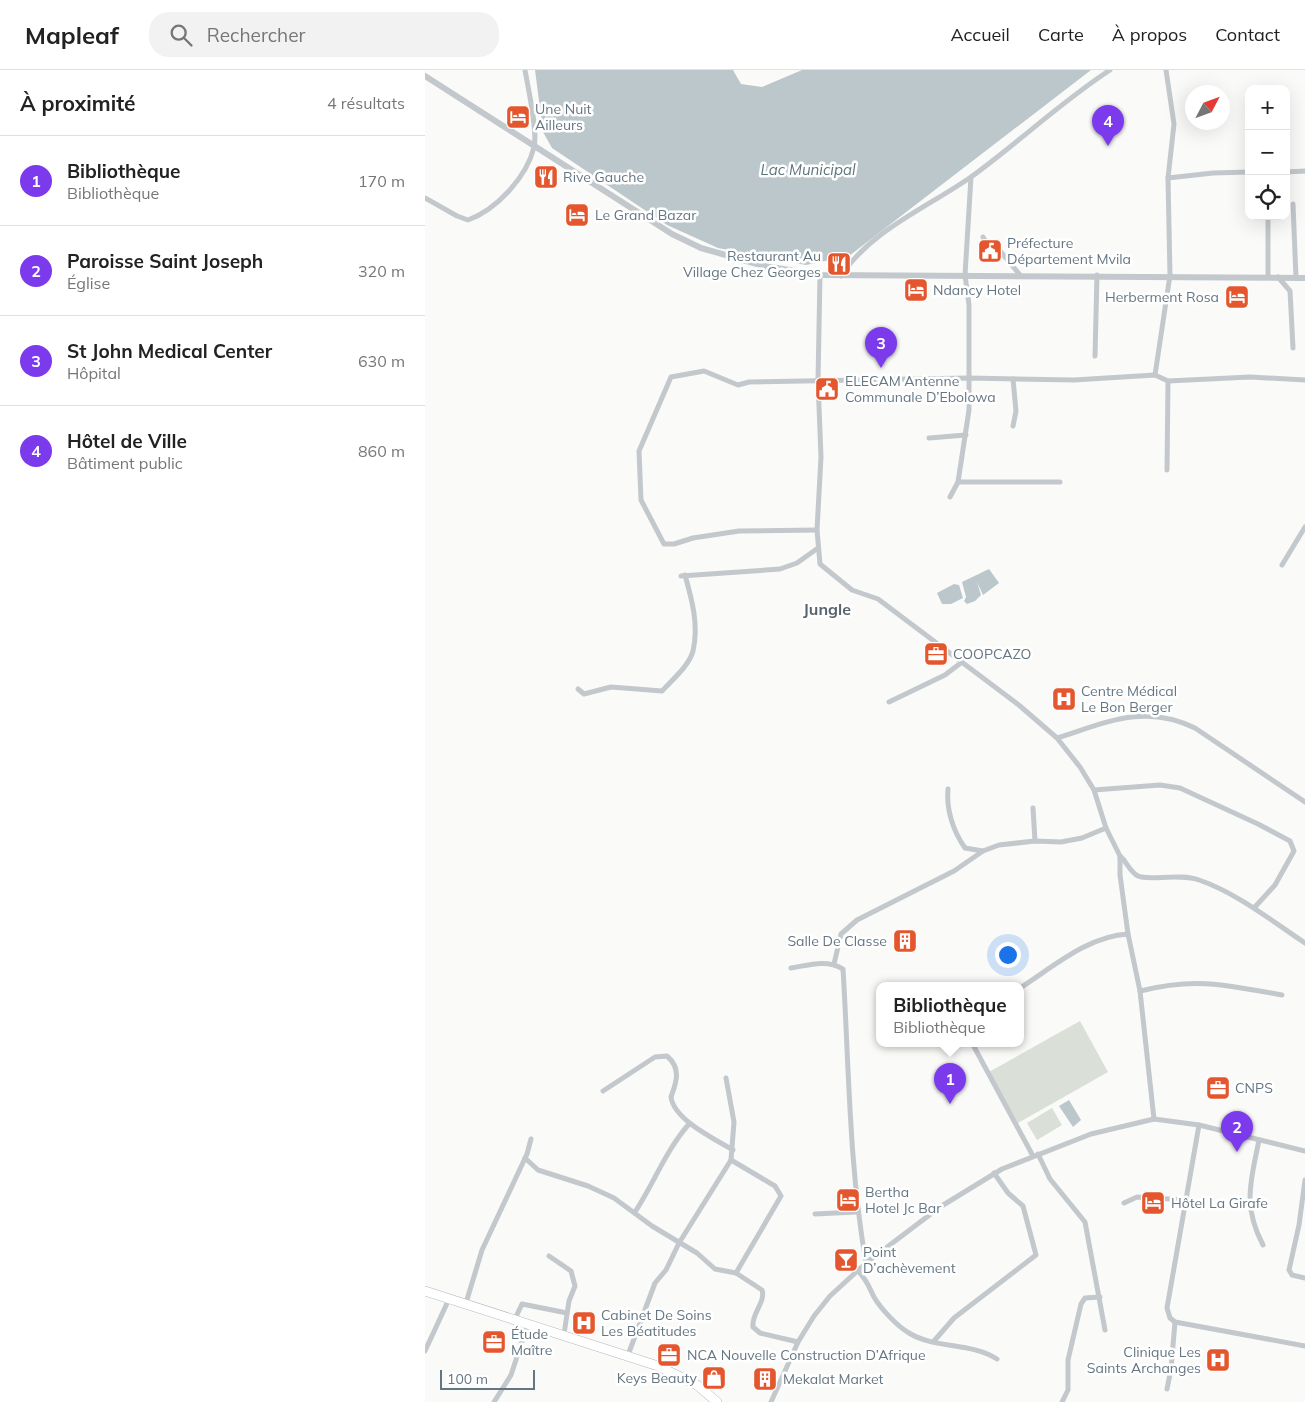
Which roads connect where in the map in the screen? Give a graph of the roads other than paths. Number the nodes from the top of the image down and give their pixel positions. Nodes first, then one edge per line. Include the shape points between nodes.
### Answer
1 (525, 70) edge
2 (1110, 70) edge
3 (1166, 70) edge
4 (425, 76) edge
5 (535, 146) junction
6 (1245, 172) edge
7 (1290, 172) edge
8 (1305, 172) edge
9 (971, 177) junction
10 (1168, 178) junction
11 (425, 198) edge
12 (1293, 204) dead end
13 (1268, 220) edge
14 (983, 237) dead end
15 (820, 275) junction
16 (965, 275) junction
17 (1020, 275) junction
18 (1097, 275) junction
19 (1170, 275) junction
20 (840, 276) junction
21 (1278, 276) junction
22 (1267, 277) junction
23 (1296, 278) junction
24 (1305, 278) edge
25 (1293, 348) dead end
26 (1095, 356) dead end
27 (1155, 375) junction
28 (969, 378) junction
29 (1013, 379) junction
30 (1305, 380) edge
31 (818, 381) junction
32 (1168, 381) junction
33 (1013, 426) dead end
34 (966, 435) junction
35 (929, 438) dead end
36 (1167, 470) dead end
37 (958, 482) junction
38 (1059, 482) dead end
39 (950, 497) dead end
40 (1305, 527) edge
41 (817, 530) junction
42 (817, 548) junction
43 (1282, 565) dead end
44 (962, 662) junction
45 (578, 689) dead end
46 (889, 702) dead end
47 (1057, 738) junction
48 (949, 789) dead end
49 (1094, 790) junction
50 (1305, 802) edge
51 (1033, 808) dead end
52 (1106, 828) junction
53 (1035, 841) junction
54 (983, 852) junction
55 (1120, 856) junction
56 (1254, 908) junction
57 (1128, 934) junction
58 (1305, 943) edge
59 (834, 964) junction
60 (791, 968) dead end
61 (1024, 985) edge
62 (1140, 991) junction
63 (1282, 995) dead end
64 (974, 1047) edge
65 (727, 1078) dead end
66 (603, 1091) dead end
67 (1154, 1119) junction
68 (689, 1124) junction
69 (1199, 1125) junction
70 (531, 1139) dead end
71 (1259, 1140) junction
72 (733, 1150) junction
73 (1305, 1151) edge
74 (1035, 1155) junction
75 (525, 1158) junction
76 (731, 1160) junction
77 (994, 1173) junction
78 (1305, 1180) edge
79 (1185, 1200) junction
80 (1124, 1203) dead end
81 (635, 1212) junction
82 (857, 1212) junction
83 (815, 1214) dead end
84 (679, 1243) junction
85 (1263, 1245) dead end
86 (549, 1256) dead end
87 (866, 1263) junction
88 (858, 1271) junction
89 (736, 1273) junction
90 (1305, 1278) edge
91 (425, 1292) edge
92 (1099, 1297) junction
93 (449, 1298) junction
94 (466, 1303) junction
95 (567, 1312) junction
96 (514, 1322) junction
97 (1175, 1322) junction
98 (528, 1323) junction
99 (1105, 1330) dead end
100 (564, 1334) junction
101 (934, 1341) junction
102 (798, 1342) junction
103 (1305, 1346) edge
104 (425, 1350) edge
105 (628, 1355) junction
106 (997, 1359) dead end
107 (1167, 1389) dead end
108 (497, 1401) edge
109 (717, 1402) edge
110 (771, 1402) edge
111 (1062, 1402) edge

1 - 5 street
2 - 9 street
3 - 10 street via 1174,124
4 - 5 street
5 - 11 street via 513,185 494,205 474,218 462,219
5 - 15 street via 689,244 764,266
6 - 10 street
7 - 8 street
9 - 16 street
9 - 20 street via 885,234 856,257
10 - 19 street
12 - 23 street
13 - 22 street
14 - 17 street
15 - 20 street
15 - 31 street
16 - 17 street
16 - 20 street
16 - 28 street via 969,305
17 - 18 street
18 - 19 street
18 - 26 street
19 - 22 street
19 - 27 street
21 - 22 street
21 - 23 street
21 - 25 street via 1291,291
23 - 24 street
27 - 29 street via 1074,380
27 - 32 street
28 - 29 street
28 - 31 street
28 - 34 street
29 - 33 street via 1016,411
30 - 32 street
31 - 41 street via 821,457
31 - 41 street via 738,385 704,371 671,377 639,451 641,500 664,544 739,531
32 - 36 street
34 - 35 street
34 - 37 street
37 - 38 street
37 - 39 street
40 - 43 street
41 - 42 street
42 - 44 street via 821,564 830,574 851,590 879,599
42 - 45 street via 797,563 780,569 683,575 695,614 693,652 662,691 611,688 584,694
44 - 46 street via 945,675
44 - 47 street
47 - 49 street
47 - 50 street via 1103,722 1151,716 1179,720
48 - 54 street via 947,803 958,838 970,851
49 - 52 street
49 - 56 street via 1160,785 1180,788 1290,841 1294,851 1275,885
51 - 53 street
52 - 53 street via 1061,842
52 - 55 street
53 - 54 street via 999,845
54 - 59 street via 857,920 841,934
55 - 56 street via 1137,876 1198,879
55 - 57 street
56 - 58 street
57 - 61 street via 1090,944
57 - 62 street
59 - 60 street
59 - 82 street via 843,969
62 - 63 street via 1180,983 1207,982
62 - 67 street
64 - 74 street
65 - 72 street via 734,1122
66 - 68 street via 655,1057 667,1056 674,1062 678,1080 671,1101
67 - 69 street
67 - 74 street via 1106,1130
68 - 72 street
68 - 81 street via 674,1140
69 - 71 street
69 - 79 street
70 - 75 street
71 - 73 street
71 - 85 street via 1249,1195 1257,1234
72 - 76 street
74 - 77 street
74 - 92 street via 1085,1222
75 - 81 street via 538,1170 588,1186
75 - 94 street via 483,1250
76 - 84 street
76 - 89 street via 775,1186 781,1196
77 - 87 street via 953,1198
77 - 101 street via 1023,1206 1036,1255 954,1318
78 - 90 street via 1289,1270 1292,1275
79 - 80 street via 1137,1197
79 - 97 street via 1167,1308
81 - 84 street
82 - 83 street
82 - 87 street
84 - 89 street via 715,1269
84 - 105 street via 666,1270 655,1283
86 - 95 street via 571,1271 575,1286
87 - 88 street
88 - 101 street via 870,1284 874,1297 903,1329 919,1338
88 - 102 street via 822,1305
89 - 102 street via 763,1293 752,1320 756,1330
91 - 93 highway
92 - 99 street
92 - 111 street via 1085,1298 1081,1304 1068,1360 1068,1390
93 - 94 highway
93 - 104 street
94 - 96 highway
95 - 96 street via 521,1304
95 - 100 street
96 - 98 highway
97 - 103 street
97 - 107 street
98 - 100 highway
98 - 108 street via 511,1375
100 - 105 highway
101 - 106 street via 981,1351
102 - 110 street
105 - 109 highway via 697,1385

